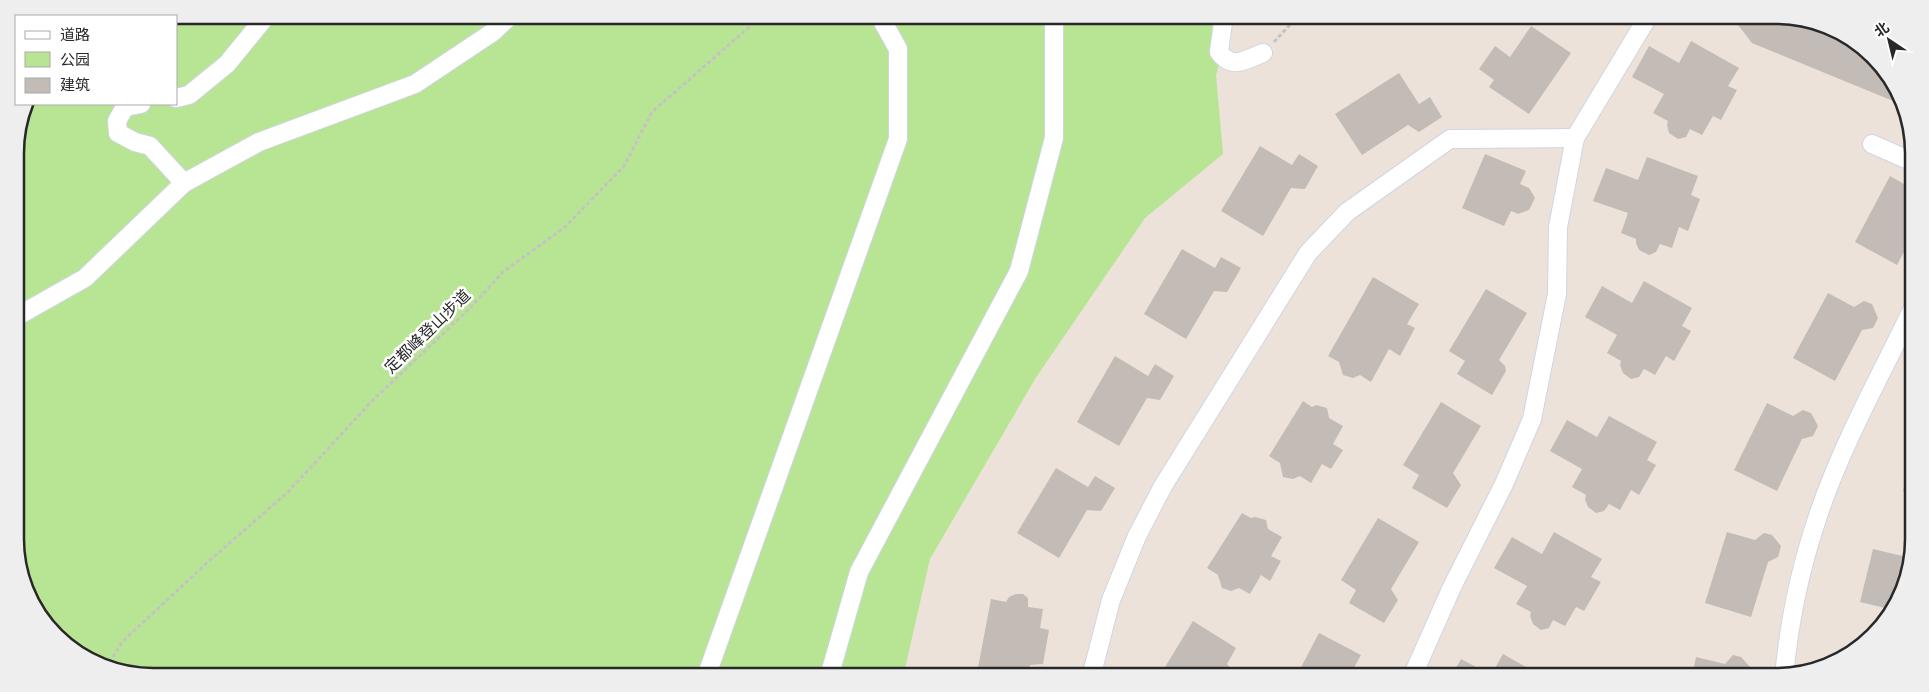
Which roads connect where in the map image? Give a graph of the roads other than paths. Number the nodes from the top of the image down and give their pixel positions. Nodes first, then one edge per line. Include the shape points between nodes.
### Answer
1 (260, 24) edge
2 (501, 24) edge
3 (884, 24) edge
4 (1054, 24) edge
5 (1223, 24) edge
6 (1644, 24) edge
7 (1263, 53) road end
8 (178, 98) edge
9 (134, 105) edge
10 (1575, 138) junction
11 (1872, 144) dead end
12 (1905, 158) edge
13 (184, 182) junction
14 (24, 312) edge
15 (1905, 325) edge
16 (709, 668) edge
17 (832, 668) edge
18 (1093, 668) edge
19 (1416, 668) edge
20 (1785, 668) edge

1 - 8 street via 227,64 189,95
2 - 13 street via 415,84 259,142
3 - 16 street via 898,49 898,139
4 - 17 street via 1054,138 1019,271 859,572
5 - 7 street via 1219,52 1225,60 1236,63
6 - 10 street
9 - 13 street via 126,106 117,121 118,133 150,146
10 - 18 street via 1450,139 1347,212 1308,253 1163,486 1137,536 1111,600
10 - 19 street via 1558,227 1557,294 1532,419
11 - 12 street
13 - 14 street via 85,278
15 - 20 street via 1844,451 1819,512 1798,586

